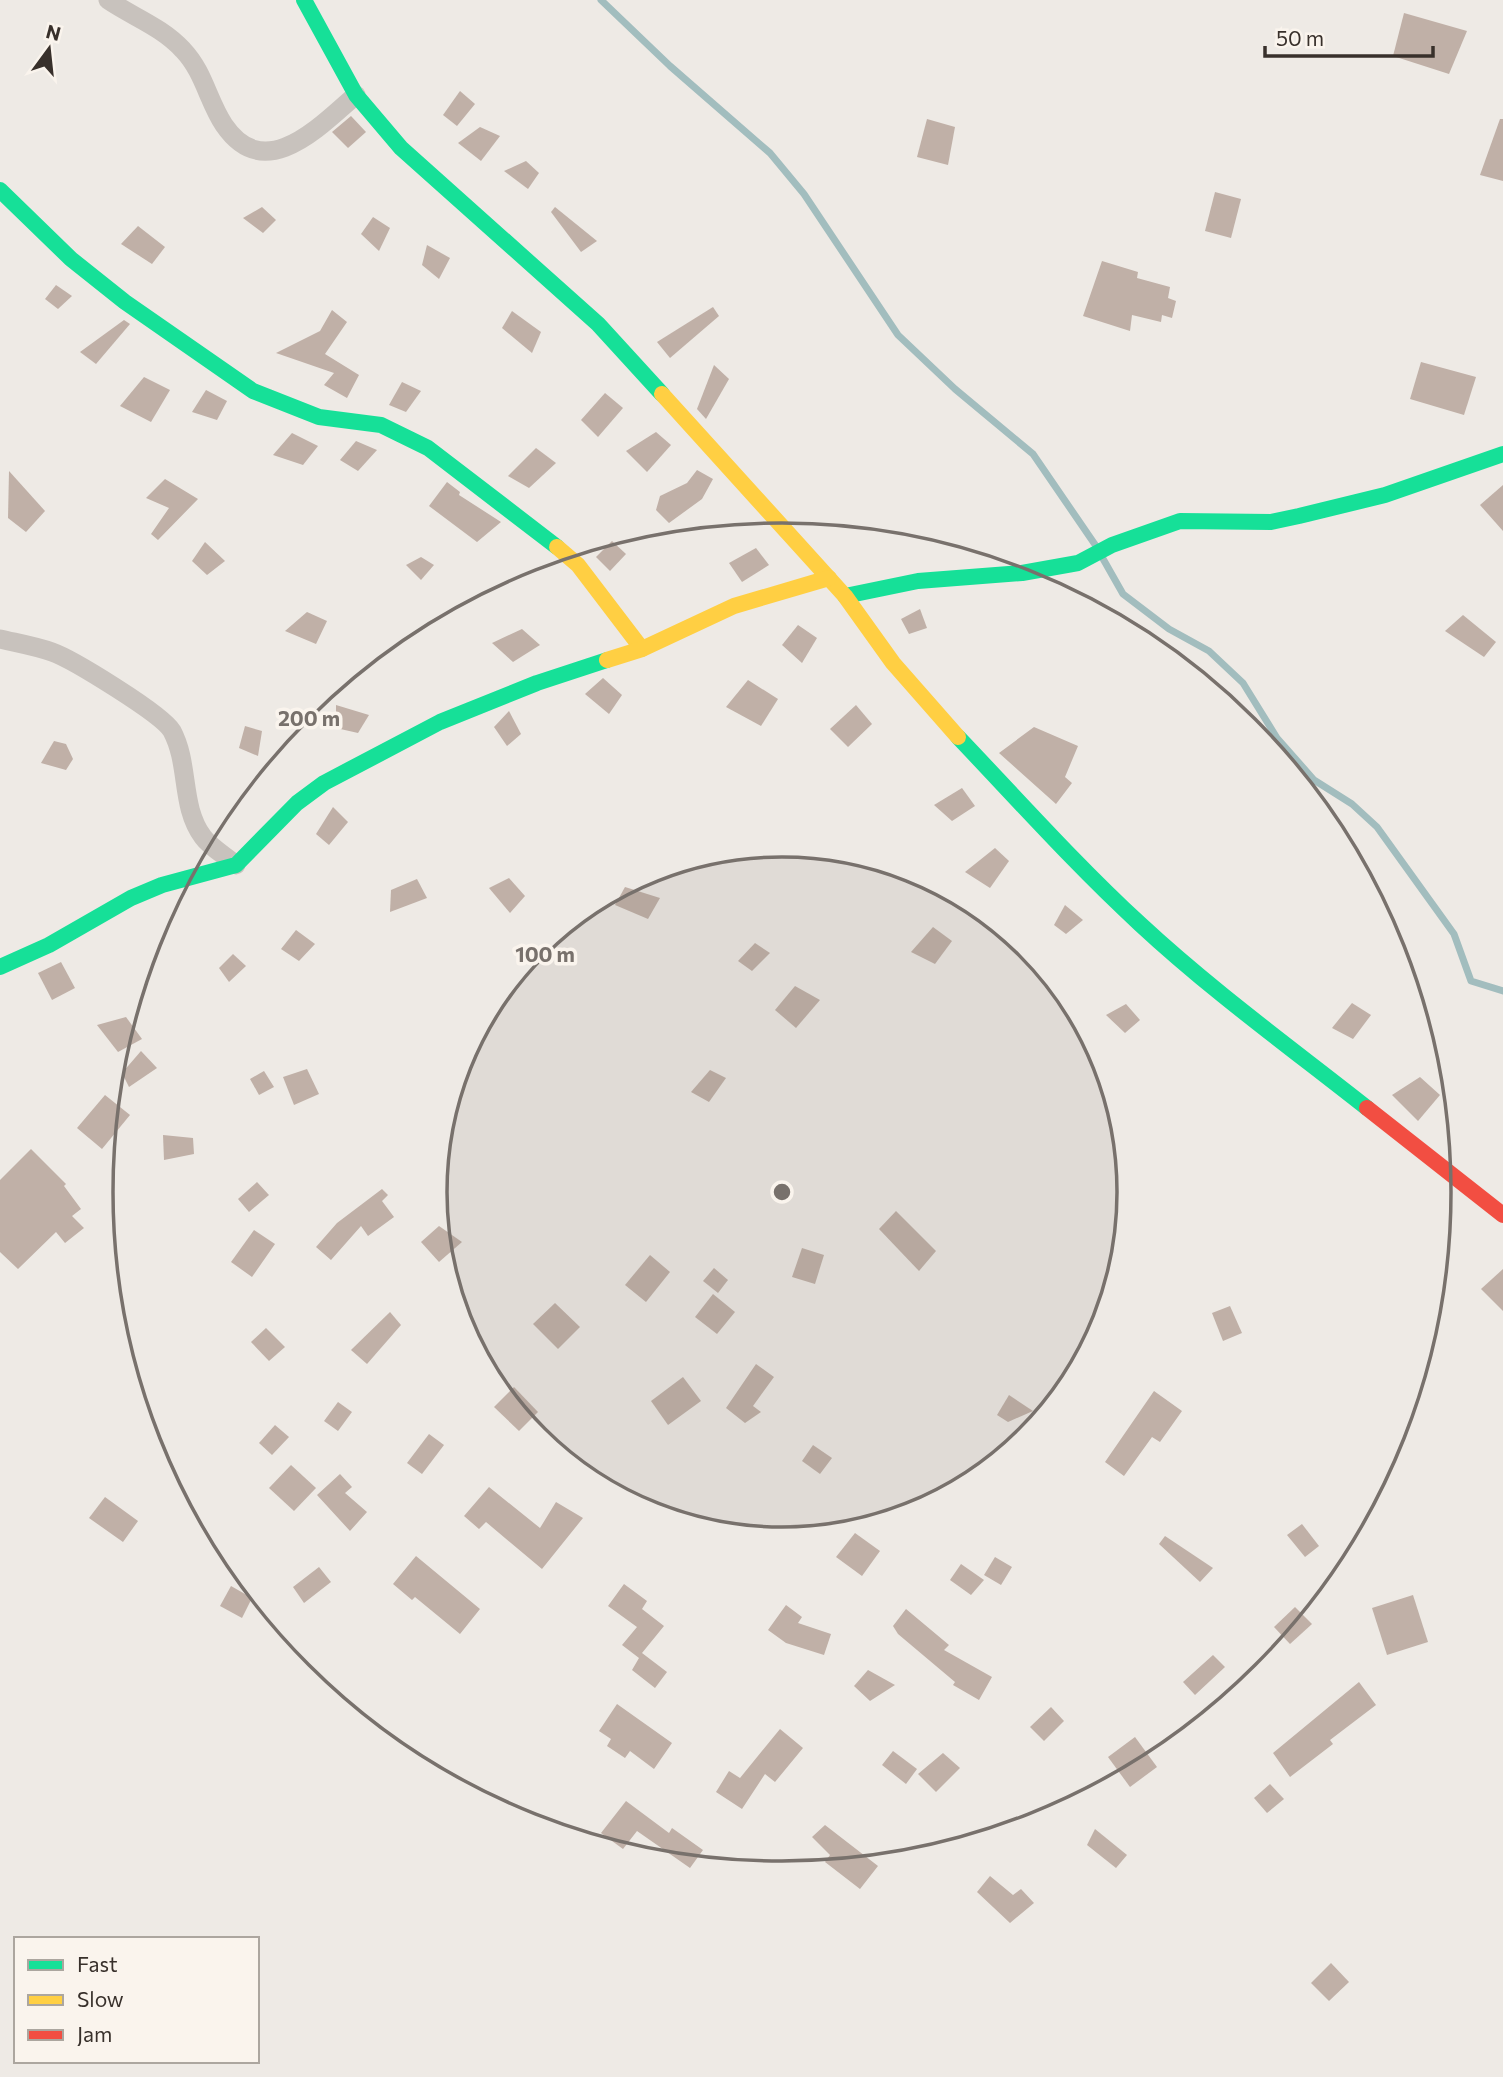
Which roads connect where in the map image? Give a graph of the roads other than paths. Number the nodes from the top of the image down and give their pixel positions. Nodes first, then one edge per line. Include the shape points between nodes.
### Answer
1 (108, 0) edge
2 (304, 0) edge
3 (356, 94) junction
4 (0, 190) edge
5 (1503, 454) edge
6 (829, 578) junction
7 (845, 596) junction
8 (0, 639) edge
9 (642, 649) junction
10 (236, 864) junction
11 (0, 967) edge
12 (1503, 1215) edge

1 - 3 street via 138,15 183,50 208,87 223,124 252,149 268,153 282,149
2 - 3 street
3 - 6 street via 410,156 598,324
4 - 9 street via 103,285 253,391 319,417 381,425 428,448 578,565
5 - 7 street via 1385,495 1299,516 1271,522 1180,521 1112,545 1078,563 1022,573 918,581
6 - 7 street
6 - 9 street via 734,606
7 - 12 street via 929,704 1141,925 1271,1034
8 - 10 street via 66,659 170,728 185,770 194,822 204,839
9 - 10 street via 494,699 348,768 297,803
10 - 11 street via 131,898

